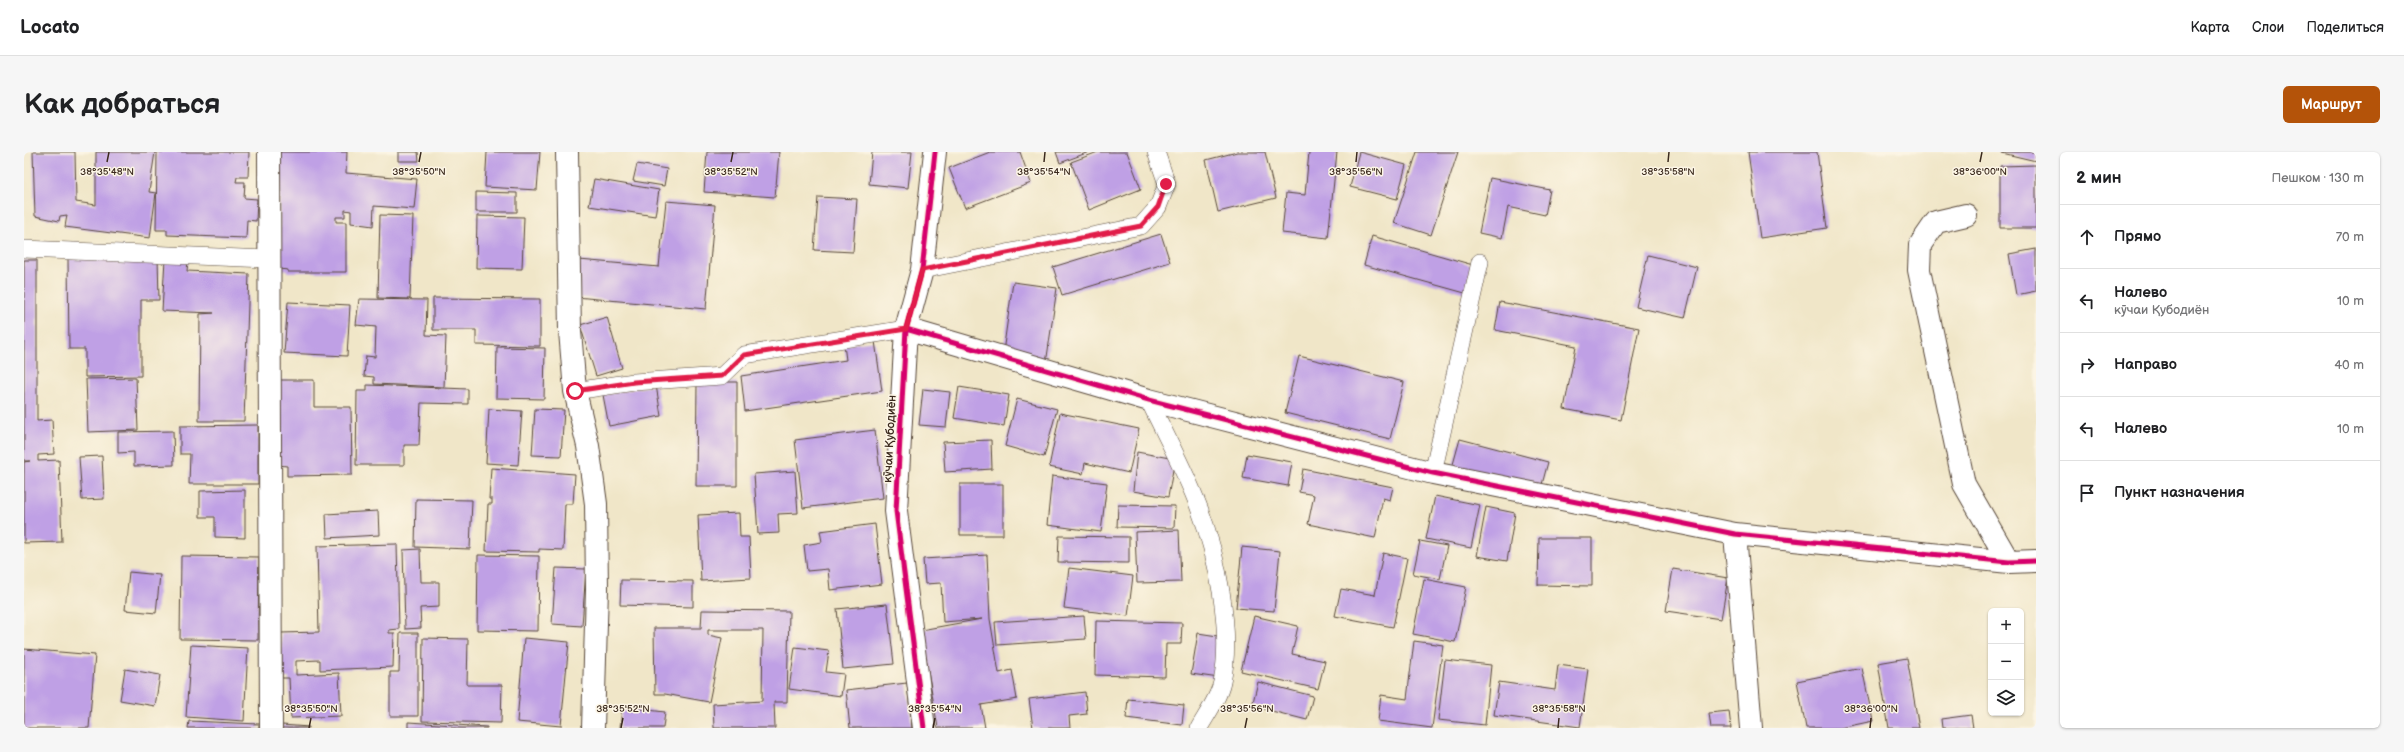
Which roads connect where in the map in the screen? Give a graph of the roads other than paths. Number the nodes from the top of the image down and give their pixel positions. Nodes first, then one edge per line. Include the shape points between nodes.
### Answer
1 (270, 152) edge
2 (567, 152) edge
3 (935, 152) edge
4 (1156, 152) edge
5 (1966, 215) dead end
6 (24, 249) edge
7 (270, 259) junction
8 (1480, 262) dead end
9 (922, 270) junction
10 (906, 329) junction
11 (575, 391) junction
12 (1149, 400) junction
13 (1433, 473) junction
14 (1735, 534) junction
15 (2036, 561) edge
16 (2009, 562) junction
17 (271, 728) edge
18 (592, 728) edge
19 (924, 728) edge
20 (1199, 728) edge
21 (1751, 728) edge

1 - 7 street
2 - 11 street via 570,331
3 - 9 street, кӯчаи Қубодиён
4 - 9 lane via 1166,184 1158,207 1141,226
5 - 16 street via 1936,222 1920,245 1919,270 1964,484
6 - 7 lane
7 - 17 street
8 - 13 lane
9 - 10 street, кӯчаи Қубодиён
10 - 11 lane via 744,355 722,376 634,382
10 - 12 street
10 - 19 street, кӯчаи Қубодиён via 896,511
11 - 18 street via 588,446 596,504 597,589
12 - 13 street
12 - 20 lane via 1198,506 1214,559 1224,612 1227,644 1222,683
13 - 14 street
14 - 16 street
14 - 21 street
15 - 16 street

